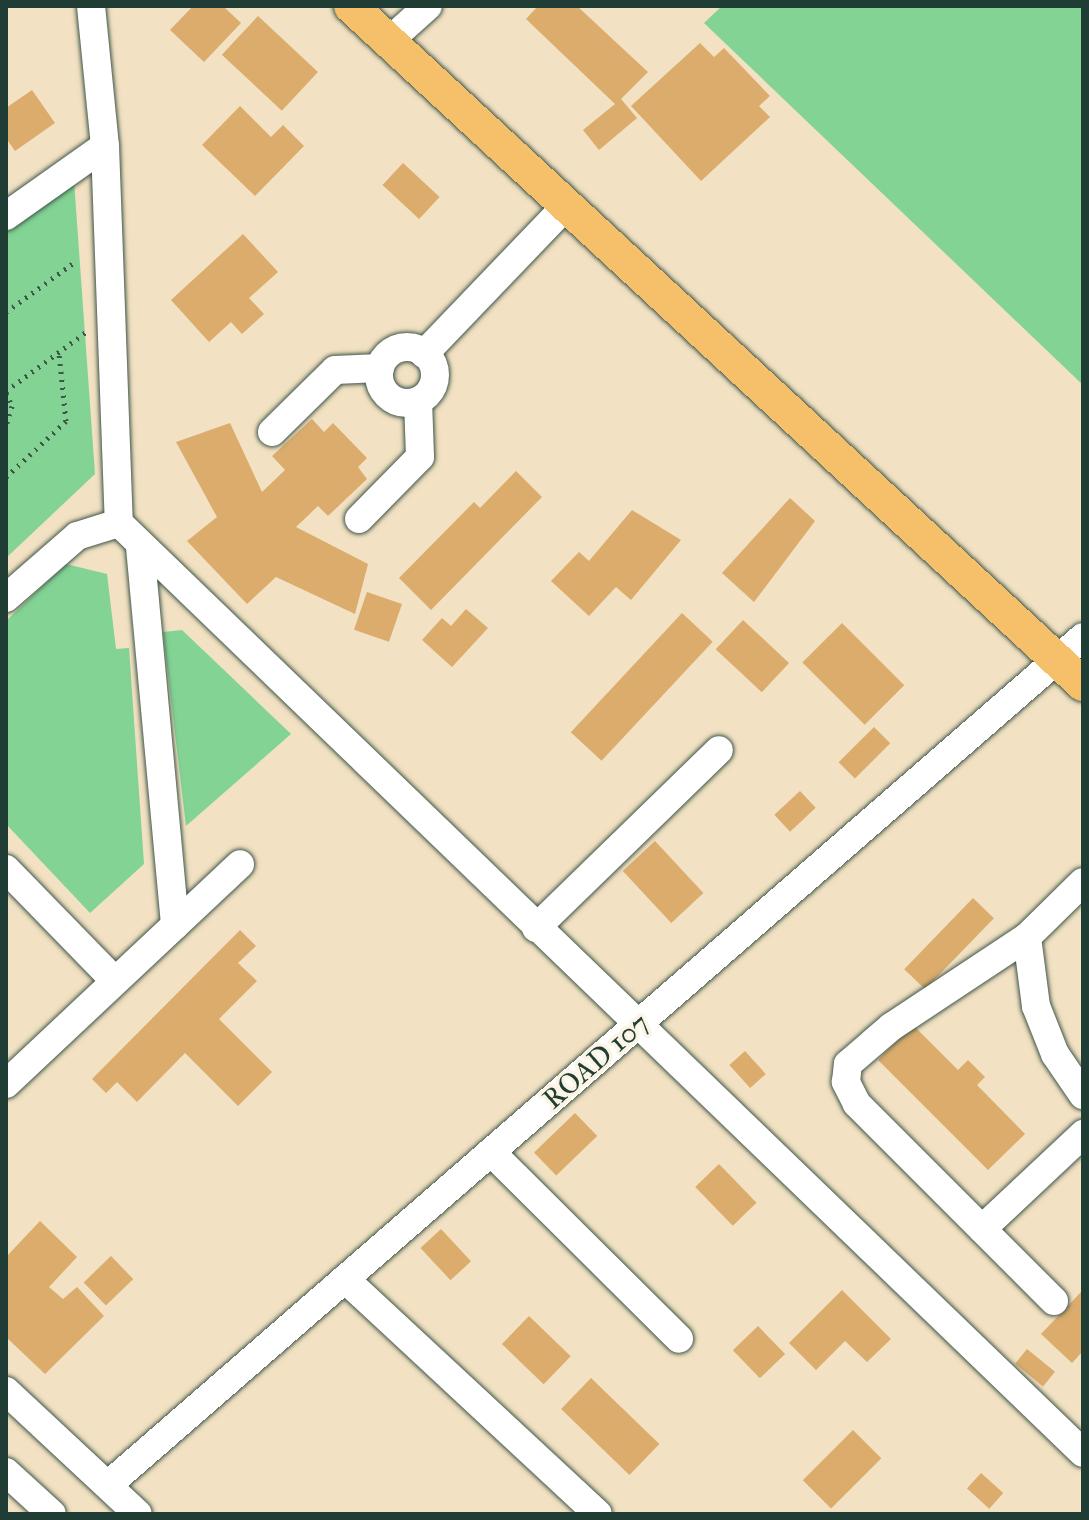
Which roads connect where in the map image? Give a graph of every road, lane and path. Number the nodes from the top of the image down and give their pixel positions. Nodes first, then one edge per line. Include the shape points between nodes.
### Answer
1 (91, 6) edge
2 (351, 6) edge
3 (428, 6) edge
4 (389, 41) junction
5 (105, 146) junction
6 (566, 206) junction
7 (6, 216) edge
8 (72, 264) dead end
9 (6, 312) edge
10 (89, 330) dead end
11 (59, 353) junction
12 (424, 354) junction
13 (380, 368) junction
14 (6, 392) edge
15 (418, 401) junction
16 (6, 426) edge
17 (272, 432) dead end
18 (6, 477) edge
19 (359, 519) dead end
20 (119, 523) junction
21 (140, 547) junction
22 (6, 598) edge
23 (1083, 637) edge
24 (1057, 660) junction
25 (1083, 684) edge
26 (719, 750) dead end
27 (240, 864) dead end
28 (6, 869) edge
29 (1083, 882) edge
30 (175, 925) junction
31 (536, 928) junction
32 (1027, 937) junction
33 (115, 981) junction
34 (637, 1025) junction
35 (6, 1084) edge
36 (1083, 1095) edge
37 (1083, 1134) edge
38 (491, 1152) junction
39 (982, 1229) junction
40 (345, 1279) junction
41 (1054, 1301) dead end
42 (679, 1339) dead end
43 (6, 1391) edge
44 (1083, 1453) edge
45 (6, 1472) edge
46 (108, 1485) junction
47 (52, 1514) edge
48 (138, 1514) edge
49 (598, 1514) edge

1 - 5 street
2 - 4 main road
3 - 4 street
4 - 6 main road
5 - 7 street
5 - 20 street
6 - 12 street
6 - 24 main road
8 - 9 path
10 - 11 path
11 - 14 path
11 - 18 path via 66,421
12 - 13 street via 398,349
12 - 15 street via 434,379
13 - 15 street via 385,394
13 - 17 street via 335,370
14 - 16 path via 12,406
15 - 19 street via 420,457
20 - 21 street
20 - 22 street via 77,536
21 - 30 street
21 - 31 street
23 - 24 street, ROAD 107
24 - 25 main road
24 - 34 street, ROAD 107
26 - 31 street
27 - 30 street
28 - 33 street
29 - 32 street
30 - 33 street
31 - 34 street
32 - 36 street via 1036,1006 1055,1054
32 - 39 street via 891,1027 847,1073 857,1104
33 - 35 street
34 - 38 street, ROAD 107
34 - 44 street
37 - 39 street
38 - 40 street, ROAD 107
38 - 42 street
39 - 41 street
40 - 46 street, ROAD 107
40 - 49 street
43 - 46 street
45 - 47 street
46 - 48 street

